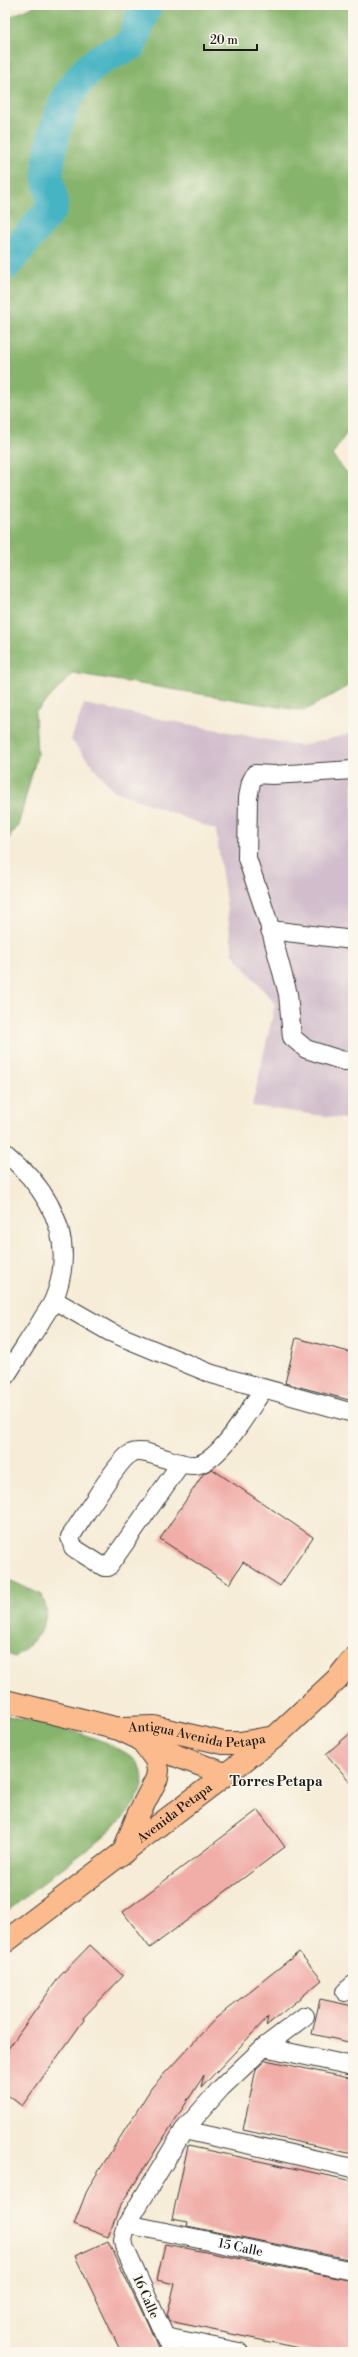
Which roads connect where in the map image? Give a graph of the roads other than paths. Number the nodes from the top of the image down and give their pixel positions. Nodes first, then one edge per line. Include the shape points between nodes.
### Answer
1 (353, 770) edge
2 (270, 930) junction
3 (353, 940) edge
4 (353, 1060) edge
5 (5, 1152) edge
6 (54, 1300) junction
7 (5, 1377) edge
8 (263, 1390) junction
9 (353, 1413) edge
10 (181, 1464) junction
11 (353, 1659) edge
12 (5, 1701) edge
13 (119, 1728) junction
14 (275, 1737) junction
15 (140, 1738) junction
16 (225, 1774) junction
17 (123, 1853) junction
18 (5, 1942) edge
19 (305, 2016) dead end
20 (264, 2047) junction
21 (353, 2066) edge
22 (184, 2130) junction
23 (353, 2168) edge
24 (125, 2232) junction
25 (353, 2271) edge
26 (168, 2345) edge
27 (239, 2352) edge

1 - 2 street via 273,776 255,774 248,798 247,858
2 - 3 street
2 - 4 street via 288,994 292,1037 306,1050 344,1061
5 - 6 street via 23,1170 58,1219 64,1241 62,1272
6 - 7 street
6 - 8 street via 134,1343 212,1374
8 - 9 street
8 - 10 street via 215,1456 196,1465
10 - 10 street via 142,1452 131,1454 118,1466 70,1537 73,1547 108,1567
11 - 14 main road, Avenida Petapa via 337,1679
12 - 13 main road, Antigua Avenida Petapa
13 - 14 main road, Antigua Avenida Petapa via 154,1726 228,1744
13 - 15 main road, Antigua Avenida Petapa
14 - 16 main road, Avenida Petapa
15 - 16 main road, Antigua Avenida Petapa
15 - 17 main road via 156,1760 157,1778 138,1815
16 - 17 main road, Avenida Petapa
17 - 18 main road, Avenida Petapa
19 - 20 street
20 - 21 street
20 - 22 street via 221,2088
22 - 23 street
22 - 24 street
24 - 25 street, 15 Calle
24 - 26 street, 16 Calle via 125,2249
26 - 27 street

